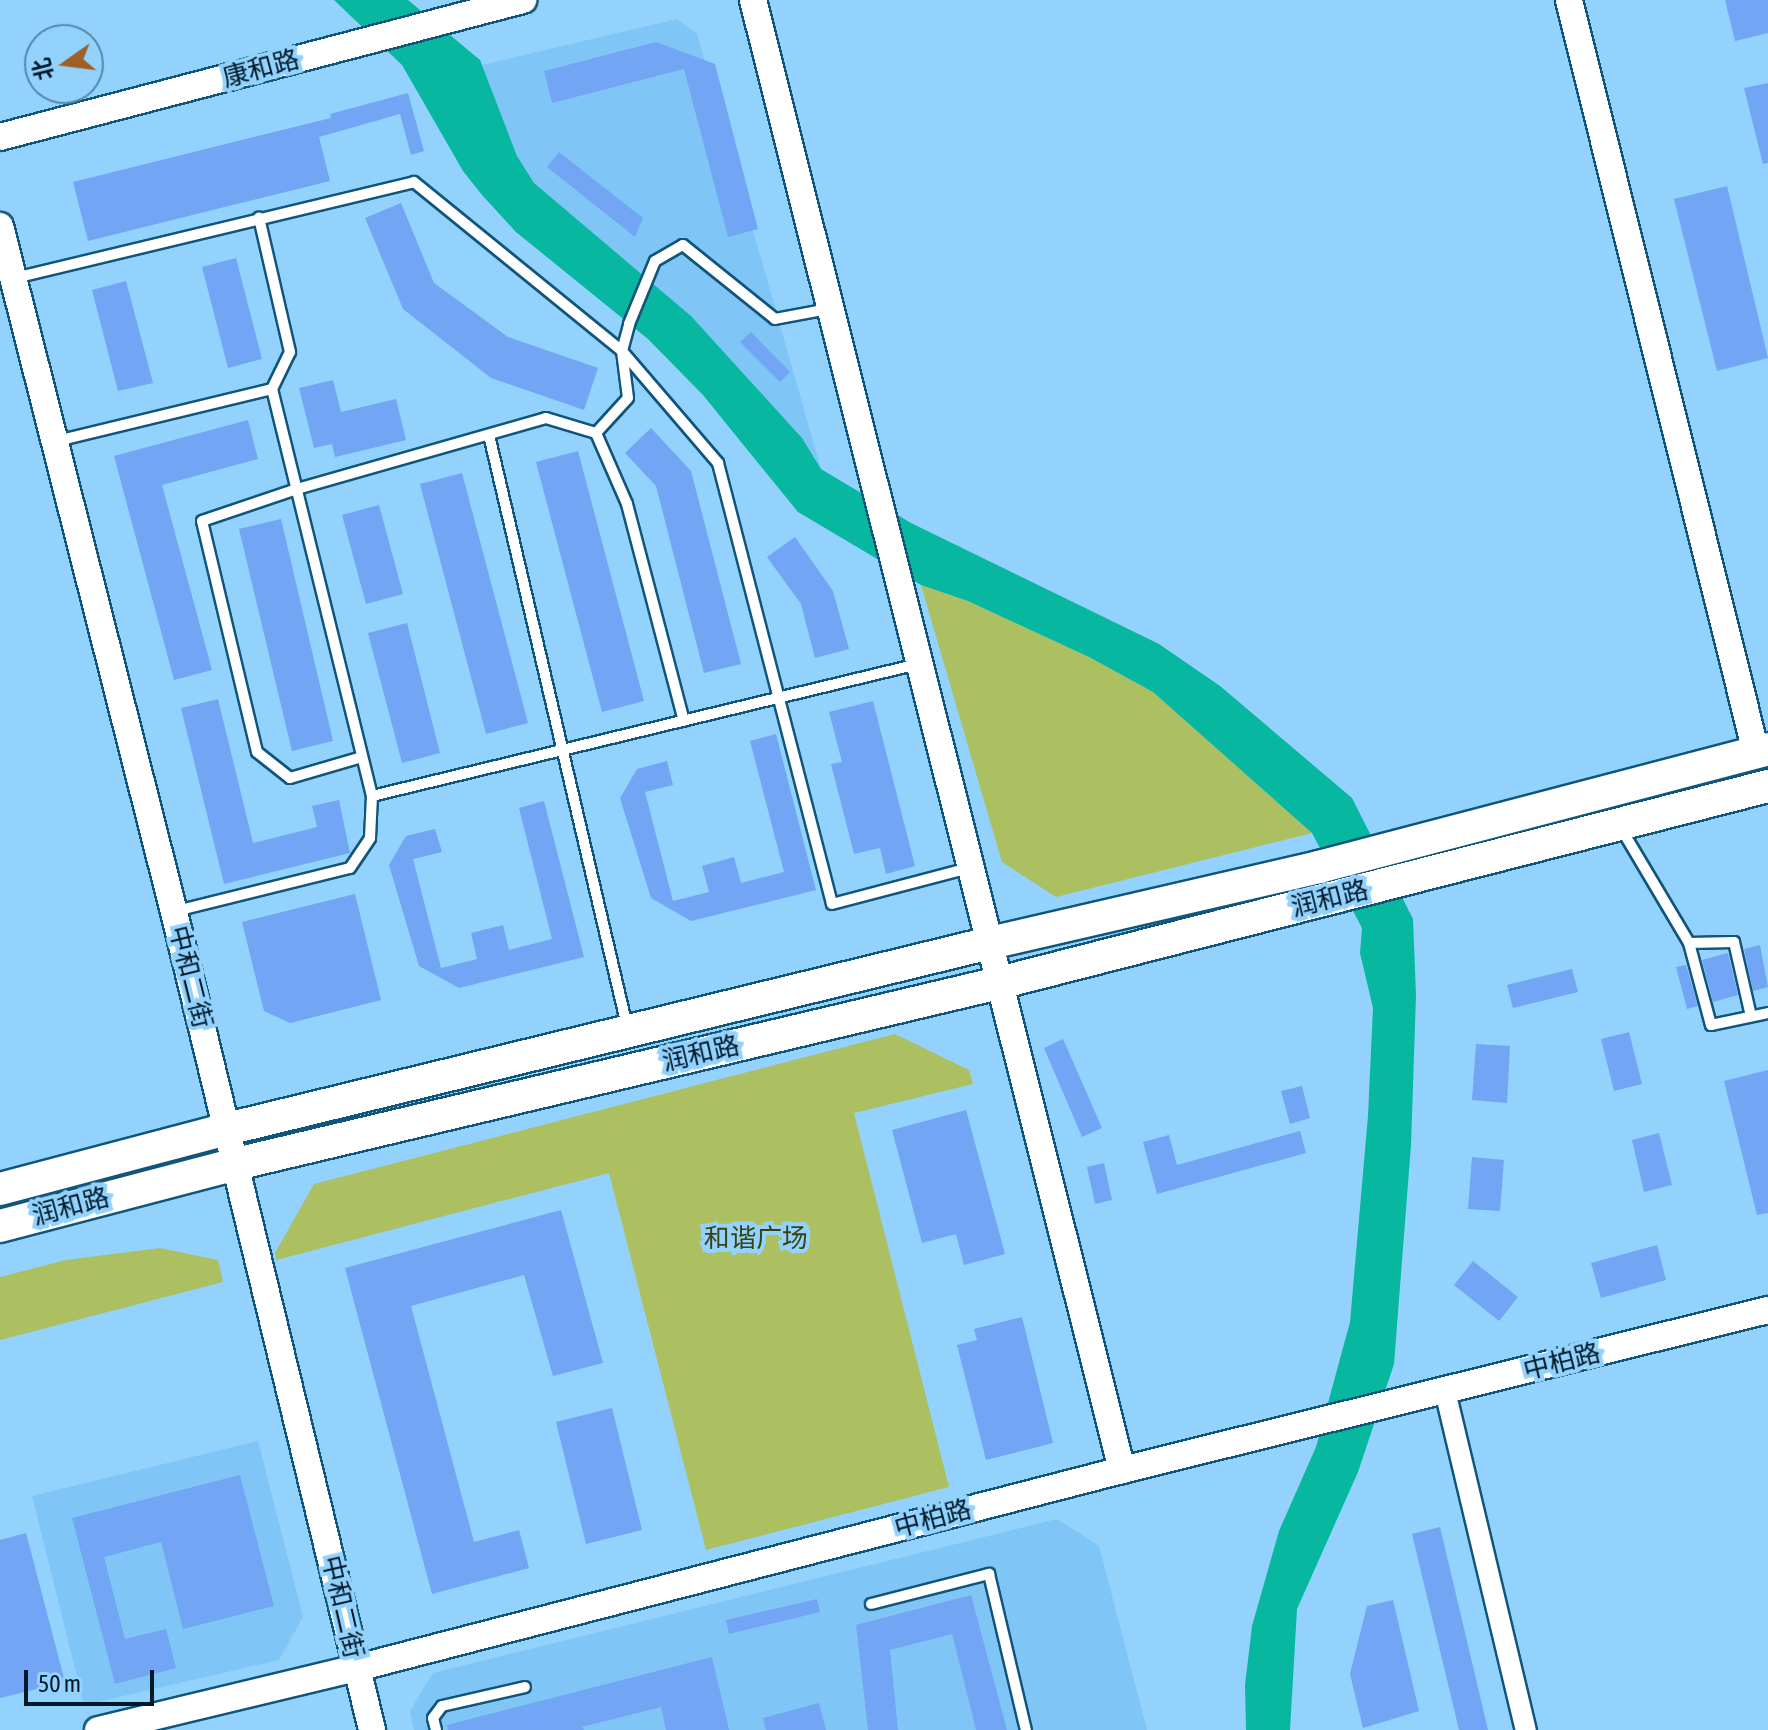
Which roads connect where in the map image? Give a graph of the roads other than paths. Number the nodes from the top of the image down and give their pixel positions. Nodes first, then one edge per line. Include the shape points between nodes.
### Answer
1 (523, 0) edge
2 (753, 0) edge
3 (1569, 0) edge
4 (0, 137) edge
5 (259, 218) junction
6 (0, 226) edge
7 (7, 276) edge
8 (830, 308) junction
9 (622, 351) junction
10 (272, 389) junction
11 (596, 433) junction
12 (489, 435) junction
13 (55, 442) junction
14 (297, 489) junction
15 (920, 663) junction
16 (778, 698) junction
17 (684, 721) junction
18 (563, 750) junction
19 (1762, 750) edge
20 (362, 757) junction
21 (1767, 791) edge
22 (372, 796) junction
23 (1619, 825) junction
24 (970, 867) junction
25 (174, 912) junction
26 (990, 943) junction
27 (1689, 943) junction
28 (999, 983) junction
29 (1768, 1013) edge
30 (1751, 1016) junction
31 (628, 1032) junction
32 (219, 1132) junction
33 (228, 1166) junction
34 (0, 1189) edge
35 (0, 1226) edge
36 (1768, 1310) edge
37 (1445, 1391) junction
38 (1122, 1470) junction
39 (871, 1604) dead end
40 (349, 1670) junction
41 (525, 1687) dead end
42 (98, 1730) edge
43 (356, 1730) edge
44 (372, 1730) edge
45 (436, 1730) edge
46 (1026, 1730) edge
47 (1526, 1730) edge

1 - 4 street, 康和路
2 - 8 street
3 - 19 street
5 - 7 lane
5 - 9 lane via 414,182
5 - 10 lane via 290,352
6 - 7 street, 中和二街
7 - 13 street, 中和二街
7 - 32 street, 中和二街
8 - 9 lane via 775,319 683,245 655,261
8 - 15 street
9 - 11 lane via 628,398
9 - 16 lane via 718,463
10 - 13 lane
10 - 14 lane
11 - 12 lane via 546,418
11 - 17 lane via 627,504
12 - 14 lane
12 - 18 lane
13 - 25 street, 中和二街
14 - 20 lane
14 - 20 lane via 202,521 257,752 290,778
15 - 16 lane
15 - 24 street
16 - 17 lane
16 - 24 lane via 832,904
17 - 18 lane
18 - 22 lane
18 - 31 lane
19 - 26 main road, 润和路 via 1319,867
20 - 22 lane
21 - 23 main road, 润和路
22 - 25 lane via 370,838 350,868
23 - 27 lane
23 - 28 main road, 润和路
24 - 26 street
25 - 32 street, 中和二街
26 - 28 street
26 - 31 main road, 润和路
27 - 30 lane via 1734,942
27 - 30 lane via 1711,1025
28 - 33 main road, 润和路
28 - 38 street
29 - 30 lane
31 - 32 main road, 润和路
32 - 33 street, 中和二街
32 - 34 main road, 润和路
33 - 35 main road, 润和路
33 - 40 street, 中和二街
36 - 37 street, 中柏路
37 - 38 street, 中柏路
37 - 47 street
38 - 40 street, 中柏路
39 - 46 lane via 989,1574
40 - 42 street, 中柏路
40 - 43 street, 中和二街
40 - 44 street, 中和二街
41 - 45 lane via 442,1706 433,1718

